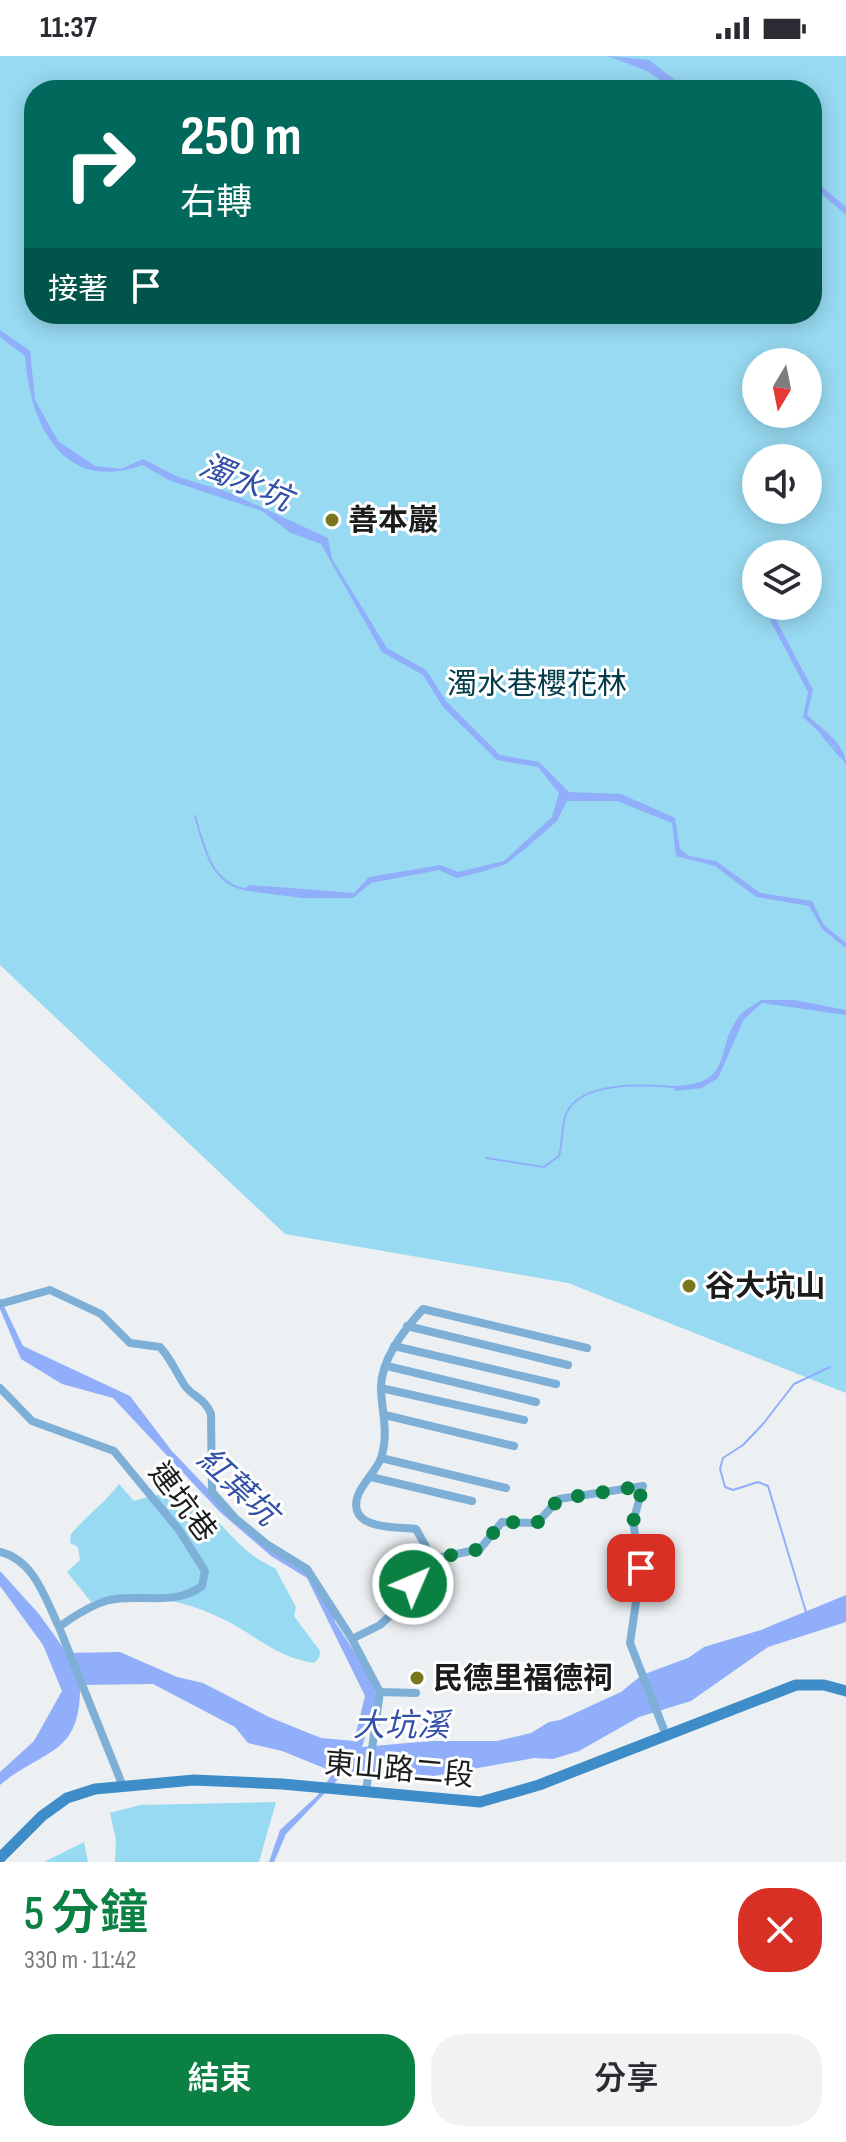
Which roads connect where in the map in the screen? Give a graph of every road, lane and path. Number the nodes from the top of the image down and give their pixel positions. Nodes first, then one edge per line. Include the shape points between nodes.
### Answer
1 (0, 1304) edge
2 (407, 1326) junction
3 (394, 1346) junction
4 (587, 1348) dead end
5 (568, 1365) dead end
6 (387, 1366) junction
7 (556, 1384) dead end
8 (0, 1388) edge
9 (381, 1388) junction
10 (536, 1402) dead end
11 (385, 1415) junction
12 (524, 1420) dead end
13 (514, 1446) dead end
14 (381, 1458) junction
15 (371, 1477) junction
16 (506, 1488) dead end
17 (472, 1501) dead end
18 (0, 1552) edge
19 (433, 1559) junction
20 (59, 1627) junction
21 (352, 1639) junction
22 (846, 1691) edge
23 (380, 1692) junction
24 (416, 1693) dead end
25 (666, 1735) junction
26 (122, 1784) junction
27 (367, 1785) junction
28 (0, 1858) edge

1 - 21 street via 50,1290 101,1314 130,1343 160,1347 211,1414 212,1492 268,1545 307,1569
2 - 3 street
2 - 4 street via 423,1309
2 - 5 street
3 - 6 street
3 - 7 street
6 - 9 street
6 - 10 street
8 - 20 street, 連坑巷 via 32,1421 114,1451 179,1530 206,1577 191,1594 109,1600
9 - 11 street
9 - 12 street
11 - 13 street
11 - 14 street
14 - 15 street
14 - 16 street
15 - 17 street
15 - 19 street via 356,1502 358,1514 368,1523 416,1529
18 - 20 street via 13,1555 34,1576
19 - 21 street via 393,1613
19 - 25 street via 480,1549 502,1522 537,1523 559,1499 643,1486 633,1522 641,1568 630,1643
20 - 26 street
21 - 23 street
22 - 25 main road, 東山路二段 via 796,1685
23 - 24 street
23 - 27 street
25 - 27 main road, 東山路二段 via 539,1785 480,1802
26 - 27 main road, 東山路二段 via 194,1780
26 - 28 main road, 東山路二段 via 67,1798

